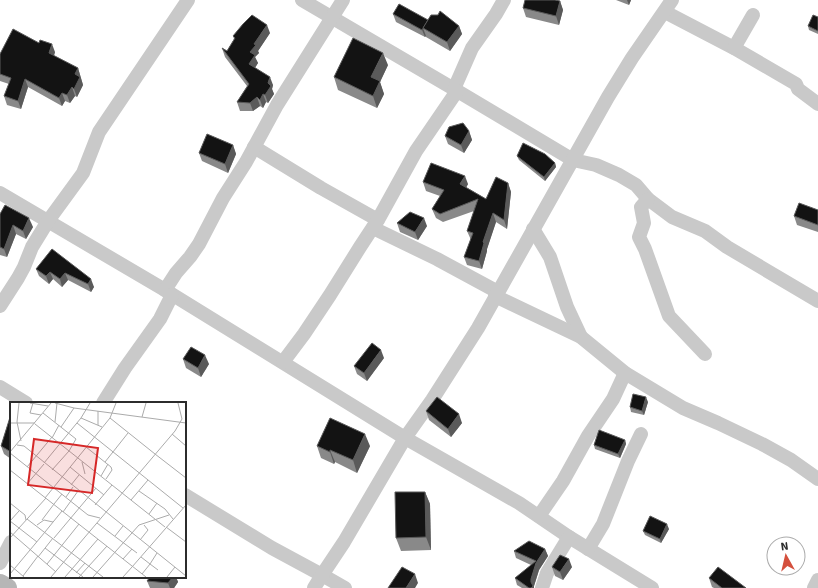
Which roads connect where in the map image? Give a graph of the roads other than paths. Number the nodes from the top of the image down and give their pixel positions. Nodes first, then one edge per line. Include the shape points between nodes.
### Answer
1 (188, 0) edge
2 (302, 0) edge
3 (343, 0) edge
4 (504, 0) edge
5 (669, 6) edge
6 (753, 16) dead end
7 (332, 18) junction
8 (734, 48) junction
9 (455, 90) junction
10 (818, 104) edge
11 (254, 147) junction
12 (572, 160) junction
13 (0, 193) edge
14 (648, 199) junction
15 (48, 221) junction
16 (375, 224) junction
17 (533, 230) junction
18 (169, 292) junction
19 (496, 294) junction
20 (818, 301) edge
21 (0, 306) edge
22 (581, 337) junction
23 (705, 354) dead end
24 (282, 362) junction
25 (625, 373) junction
26 (0, 387) edge
27 (24, 402) edge
28 (104, 402) edge
29 (641, 434) dead end
30 (405, 438) junction
31 (818, 479) edge
32 (186, 496) edge
33 (539, 516) junction
34 (569, 537) junction
35 (10, 544) edge
36 (588, 549) junction
37 (0, 562) edge
38 (322, 575) junction
39 (818, 580) edge
40 (0, 584) edge
41 (646, 586) edge
42 (7, 588) edge
43 (314, 588) edge
44 (345, 588) edge
45 (542, 588) edge
46 (814, 588) edge

1 - 15 street via 99,132 82,173
2 - 7 street
3 - 7 street
4 - 9 street via 472,48
5 - 8 street
5 - 12 street via 632,58
6 - 8 street
7 - 9 street
7 - 11 street via 277,105
8 - 10 street via 796,84 798,89
9 - 12 street
9 - 16 street via 416,151
11 - 16 street
11 - 18 street via 199,244 176,273
12 - 14 street via 596,164 619,175 636,185
12 - 17 street
13 - 15 street
14 - 20 street via 672,217 705,231 727,247
14 - 23 street via 641,207 644,223 640,238 644,249 669,316
15 - 18 street
15 - 21 street
16 - 19 street
16 - 24 street via 304,334
17 - 19 street
17 - 22 street via 550,257 567,307
18 - 24 street
18 - 28 street via 160,319
19 - 22 street
19 - 30 street via 478,328
22 - 25 street
24 - 30 street
25 - 31 street via 683,408 762,444
25 - 33 street via 613,399
26 - 27 street
29 - 36 street via 603,524
30 - 33 street
30 - 38 street
32 - 38 street
33 - 34 street
34 - 36 street
34 - 45 street via 547,573
35 - 37 street
36 - 41 street
38 - 43 street
38 - 44 street
39 - 46 street
40 - 42 street

